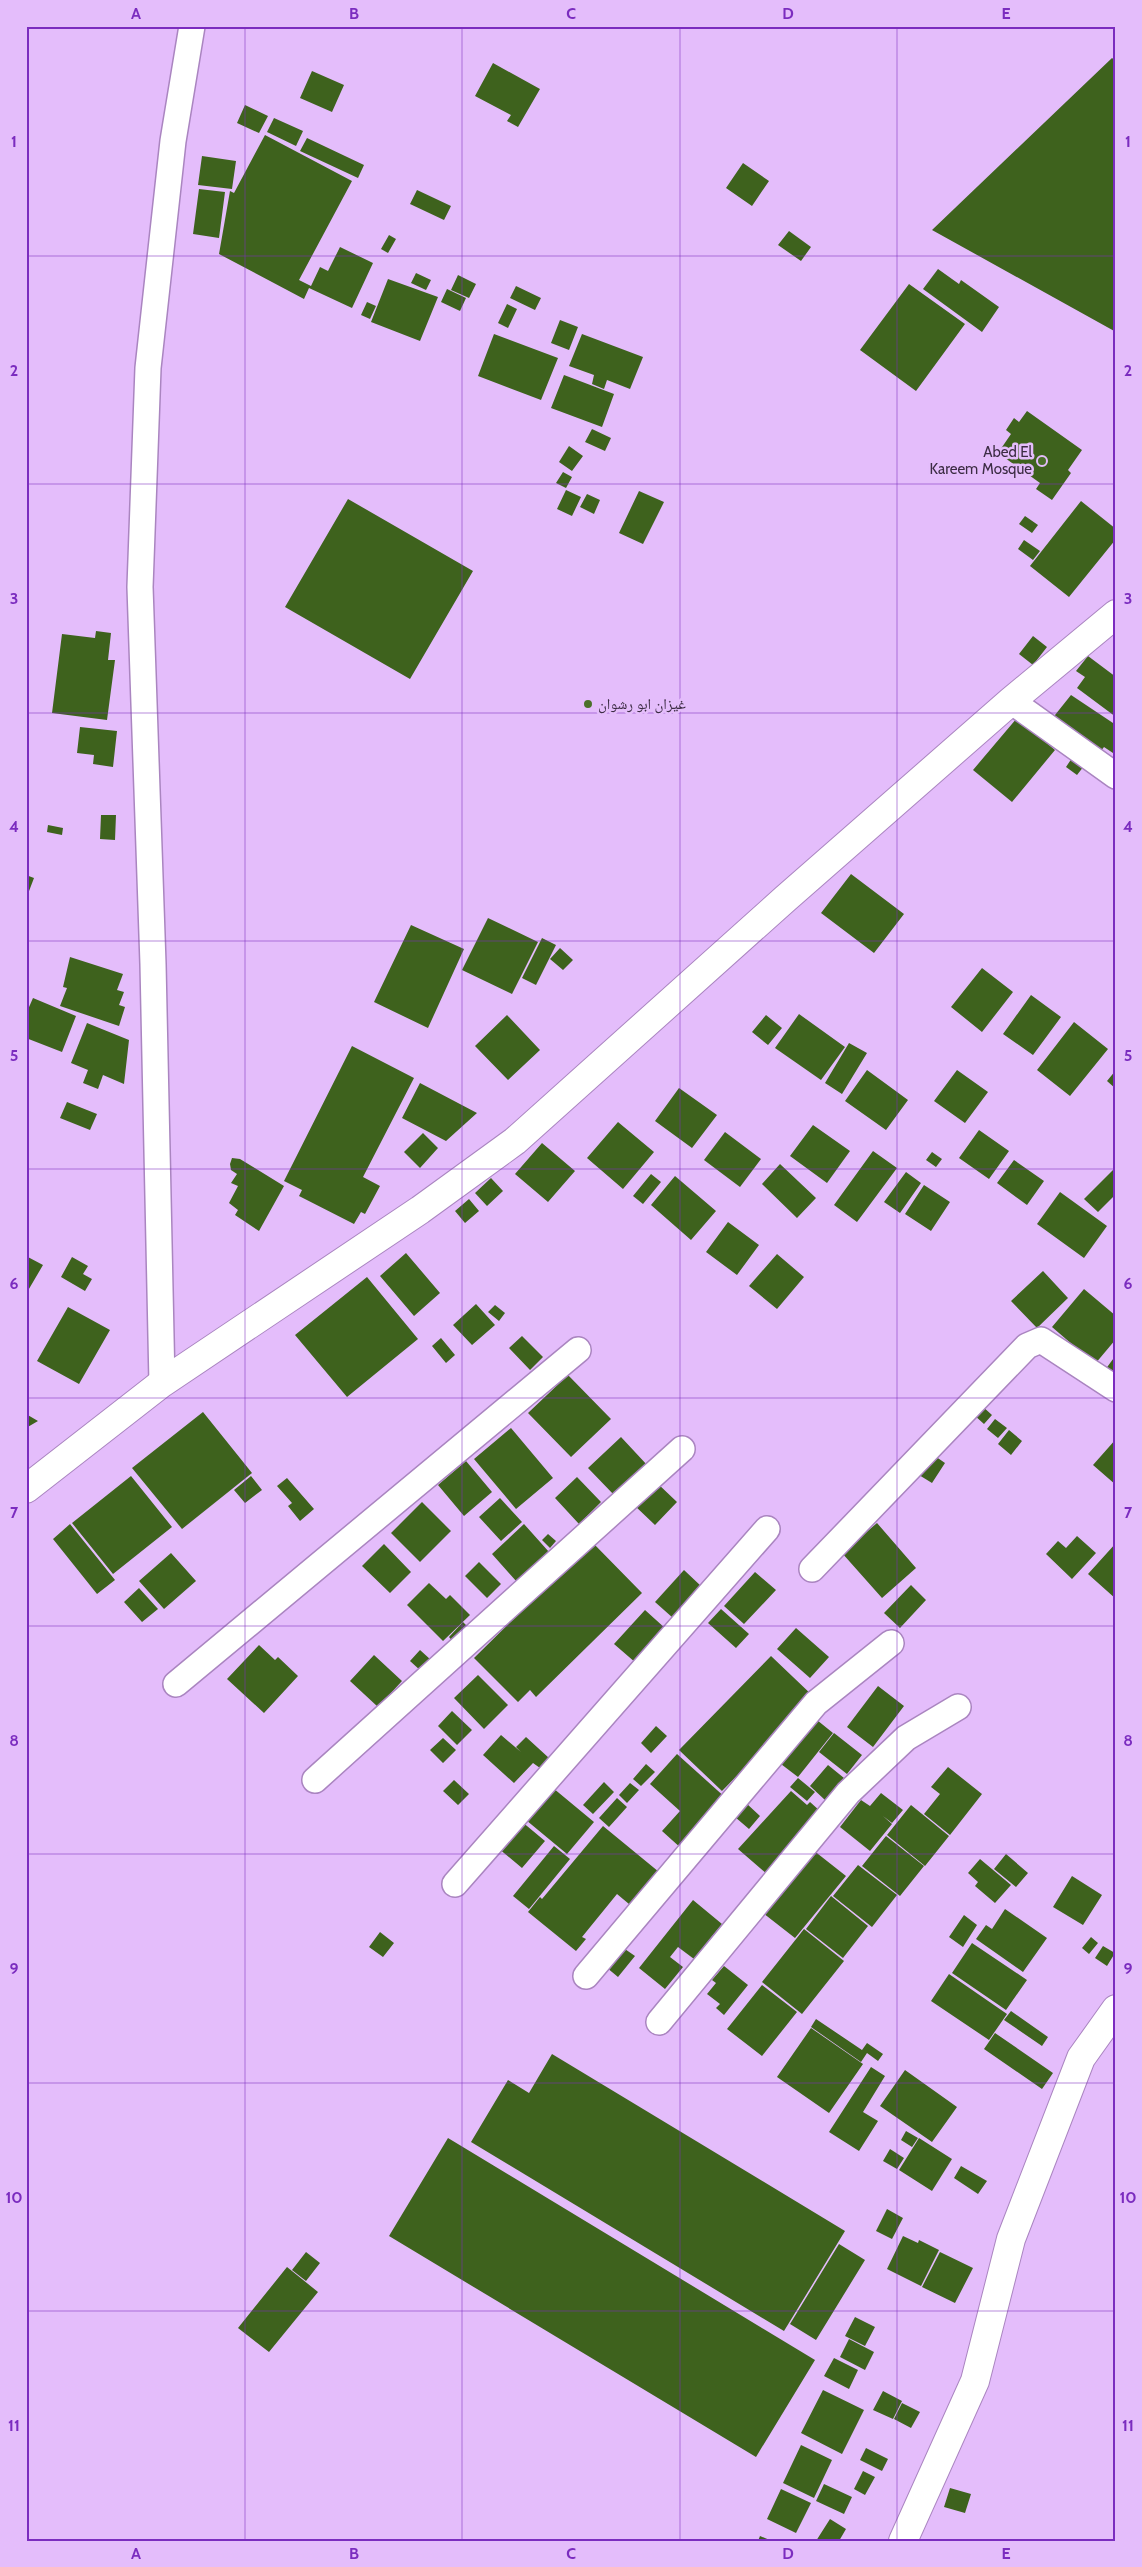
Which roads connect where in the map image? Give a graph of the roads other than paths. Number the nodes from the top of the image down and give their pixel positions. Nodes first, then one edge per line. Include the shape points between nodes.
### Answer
1 (192, 26) edge
2 (1116, 614) edge
3 (1011, 701) junction
4 (1116, 776) edge
5 (578, 1350) dead end
6 (162, 1383) junction
7 (1116, 1389) edge
8 (682, 1449) dead end
9 (26, 1490) edge
10 (767, 1529) dead end
11 (812, 1569) dead end
12 (891, 1643) dead end
13 (176, 1684) dead end
14 (958, 1707) dead end
15 (315, 1780) dead end
16 (455, 1884) dead end
17 (586, 1976) dead end
18 (1116, 2009) edge
19 (658, 2022) dead end
20 (903, 2541) edge

1 - 6 street via 173,141 148,368 140,587 153,964
2 - 3 street
3 - 4 street
3 - 6 street via 515,1140 420,1210
5 - 13 street
6 - 9 street
7 - 11 street via 1041,1340 1027,1346
8 - 15 street
10 - 16 street
12 - 17 street via 816,1703
14 - 19 street via 906,1738 848,1793
18 - 20 street via 1081,2058 1010,2239 975,2381

